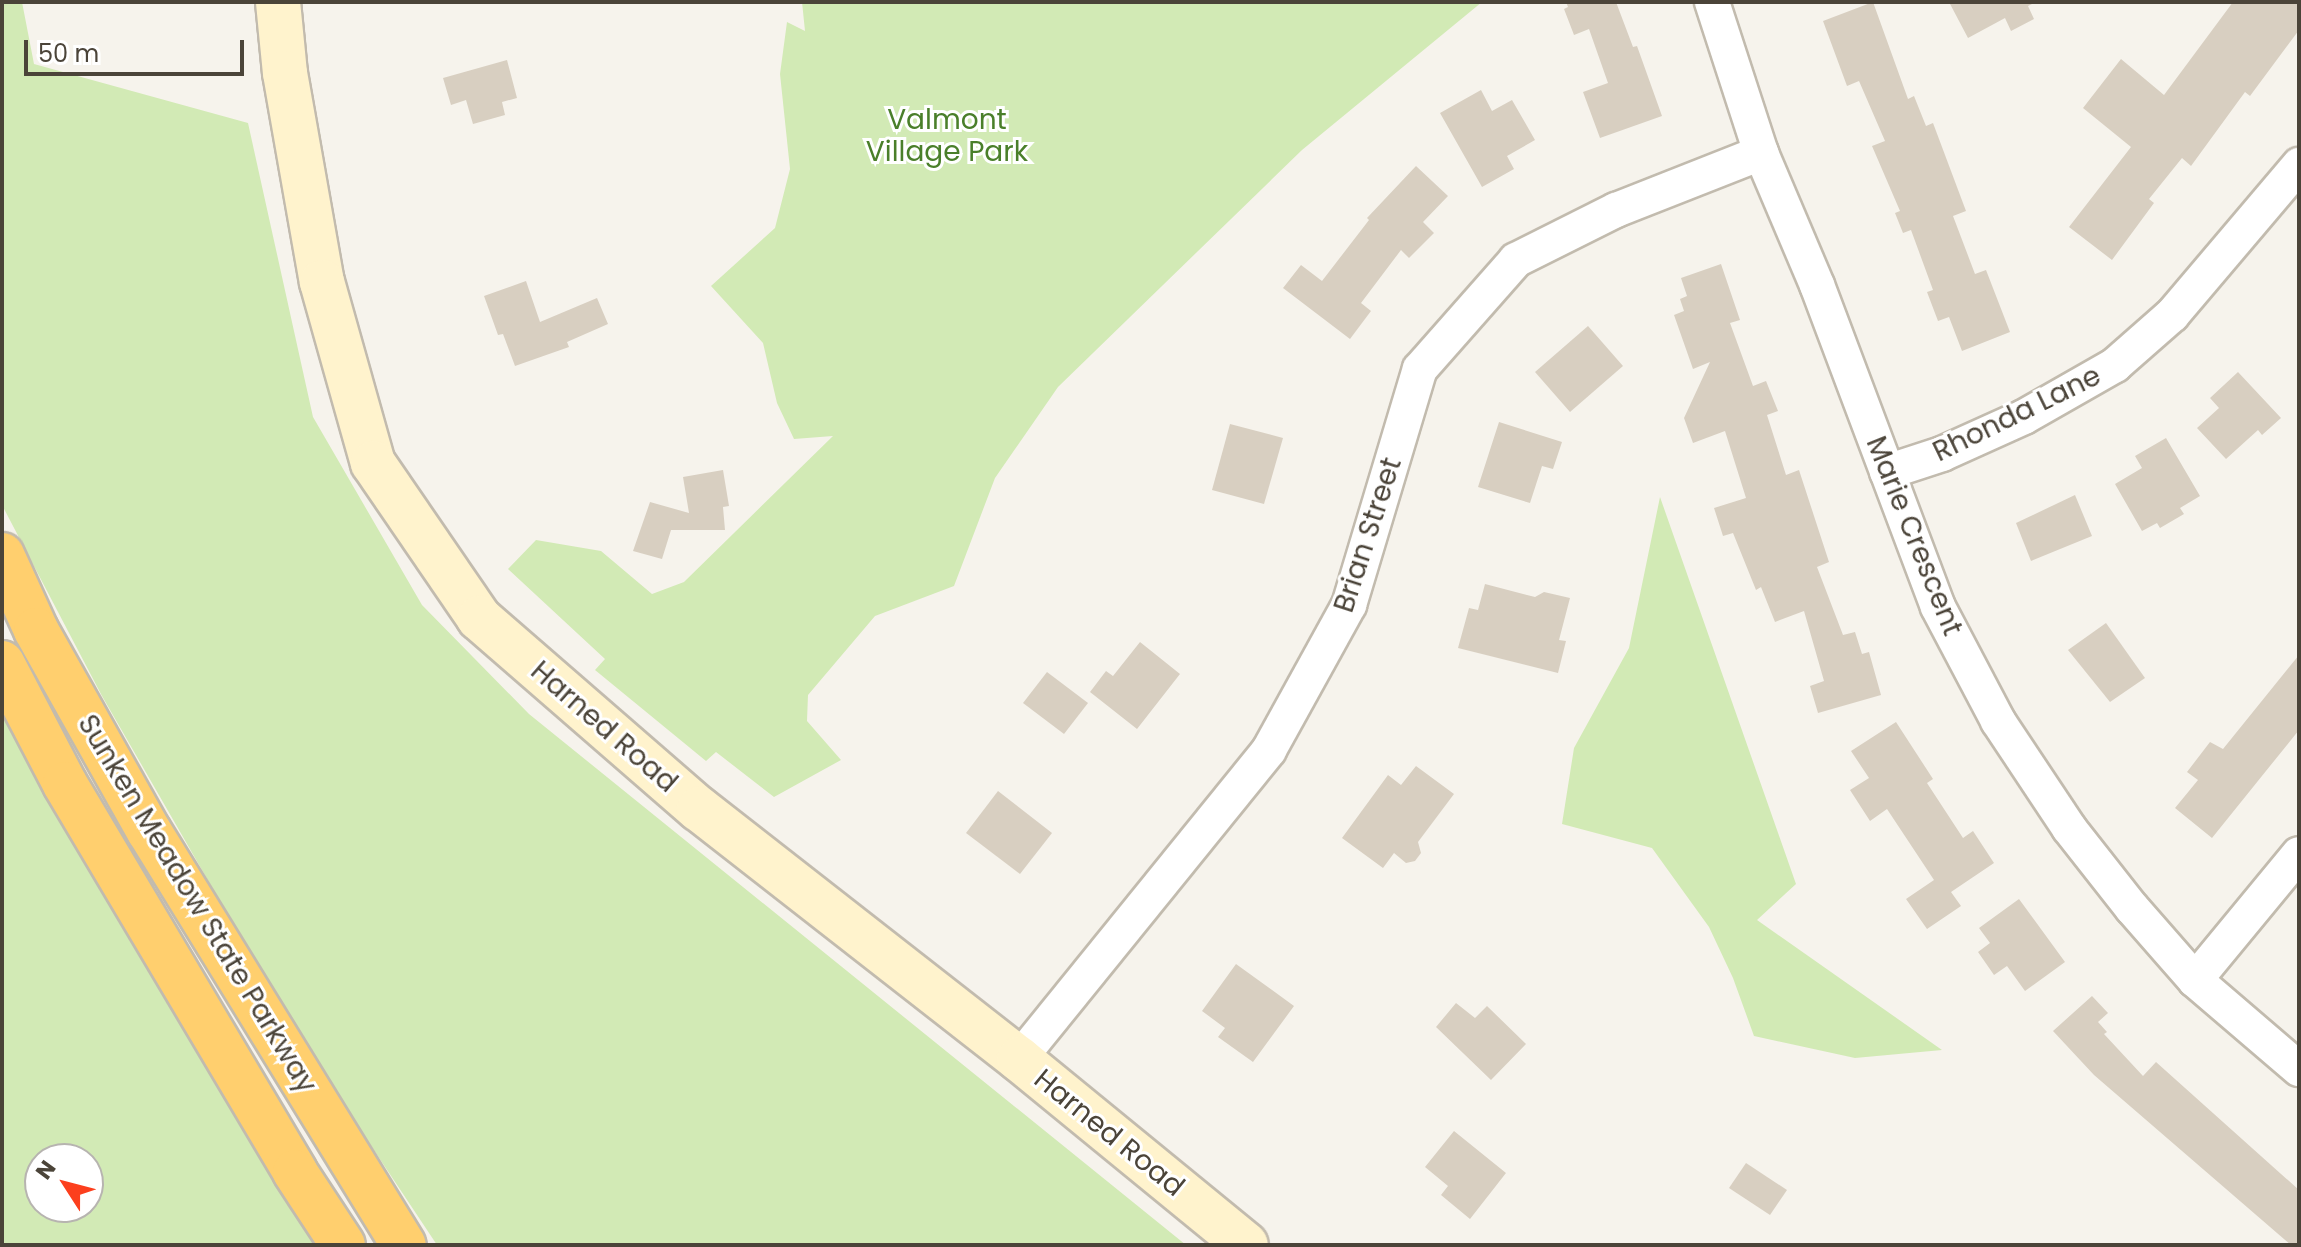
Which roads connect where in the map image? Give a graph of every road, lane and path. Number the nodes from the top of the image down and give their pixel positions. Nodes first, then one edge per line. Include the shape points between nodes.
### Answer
1 (278, 2) edge
2 (1712, 2) edge
3 (1761, 153) junction
4 (2299, 165) edge
5 (1887, 472) junction
6 (2, 555) edge
7 (2, 663) edge
8 (2299, 854) edge
9 (2195, 980) junction
10 (1019, 1059) junction
11 (2299, 1069) edge
12 (343, 1245) edge
13 (404, 1245) edge
14 (1246, 1245) edge

1 - 10 main road, Harned Road via 285,73 322,282 373,463 479,618 699,809
2 - 3 street, Marie Crescent
3 - 5 street, Marie Crescent
3 - 10 street, Brian Street via 1616,210 1516,260 1420,369 1349,605 1269,750
4 - 5 street, Rhonda Lane via 2172,315 2115,365 2024,417
5 - 9 street, Marie Crescent via 1938,607 1998,721 2069,828
6 - 13 highway, Sunken Meadow State Parkway via 36,630 149,831
7 - 12 highway, Sunken Meadow State Parkway via 65,784
8 - 9 street
9 - 11 street, Marie Crescent
10 - 14 main road, Harned Road

